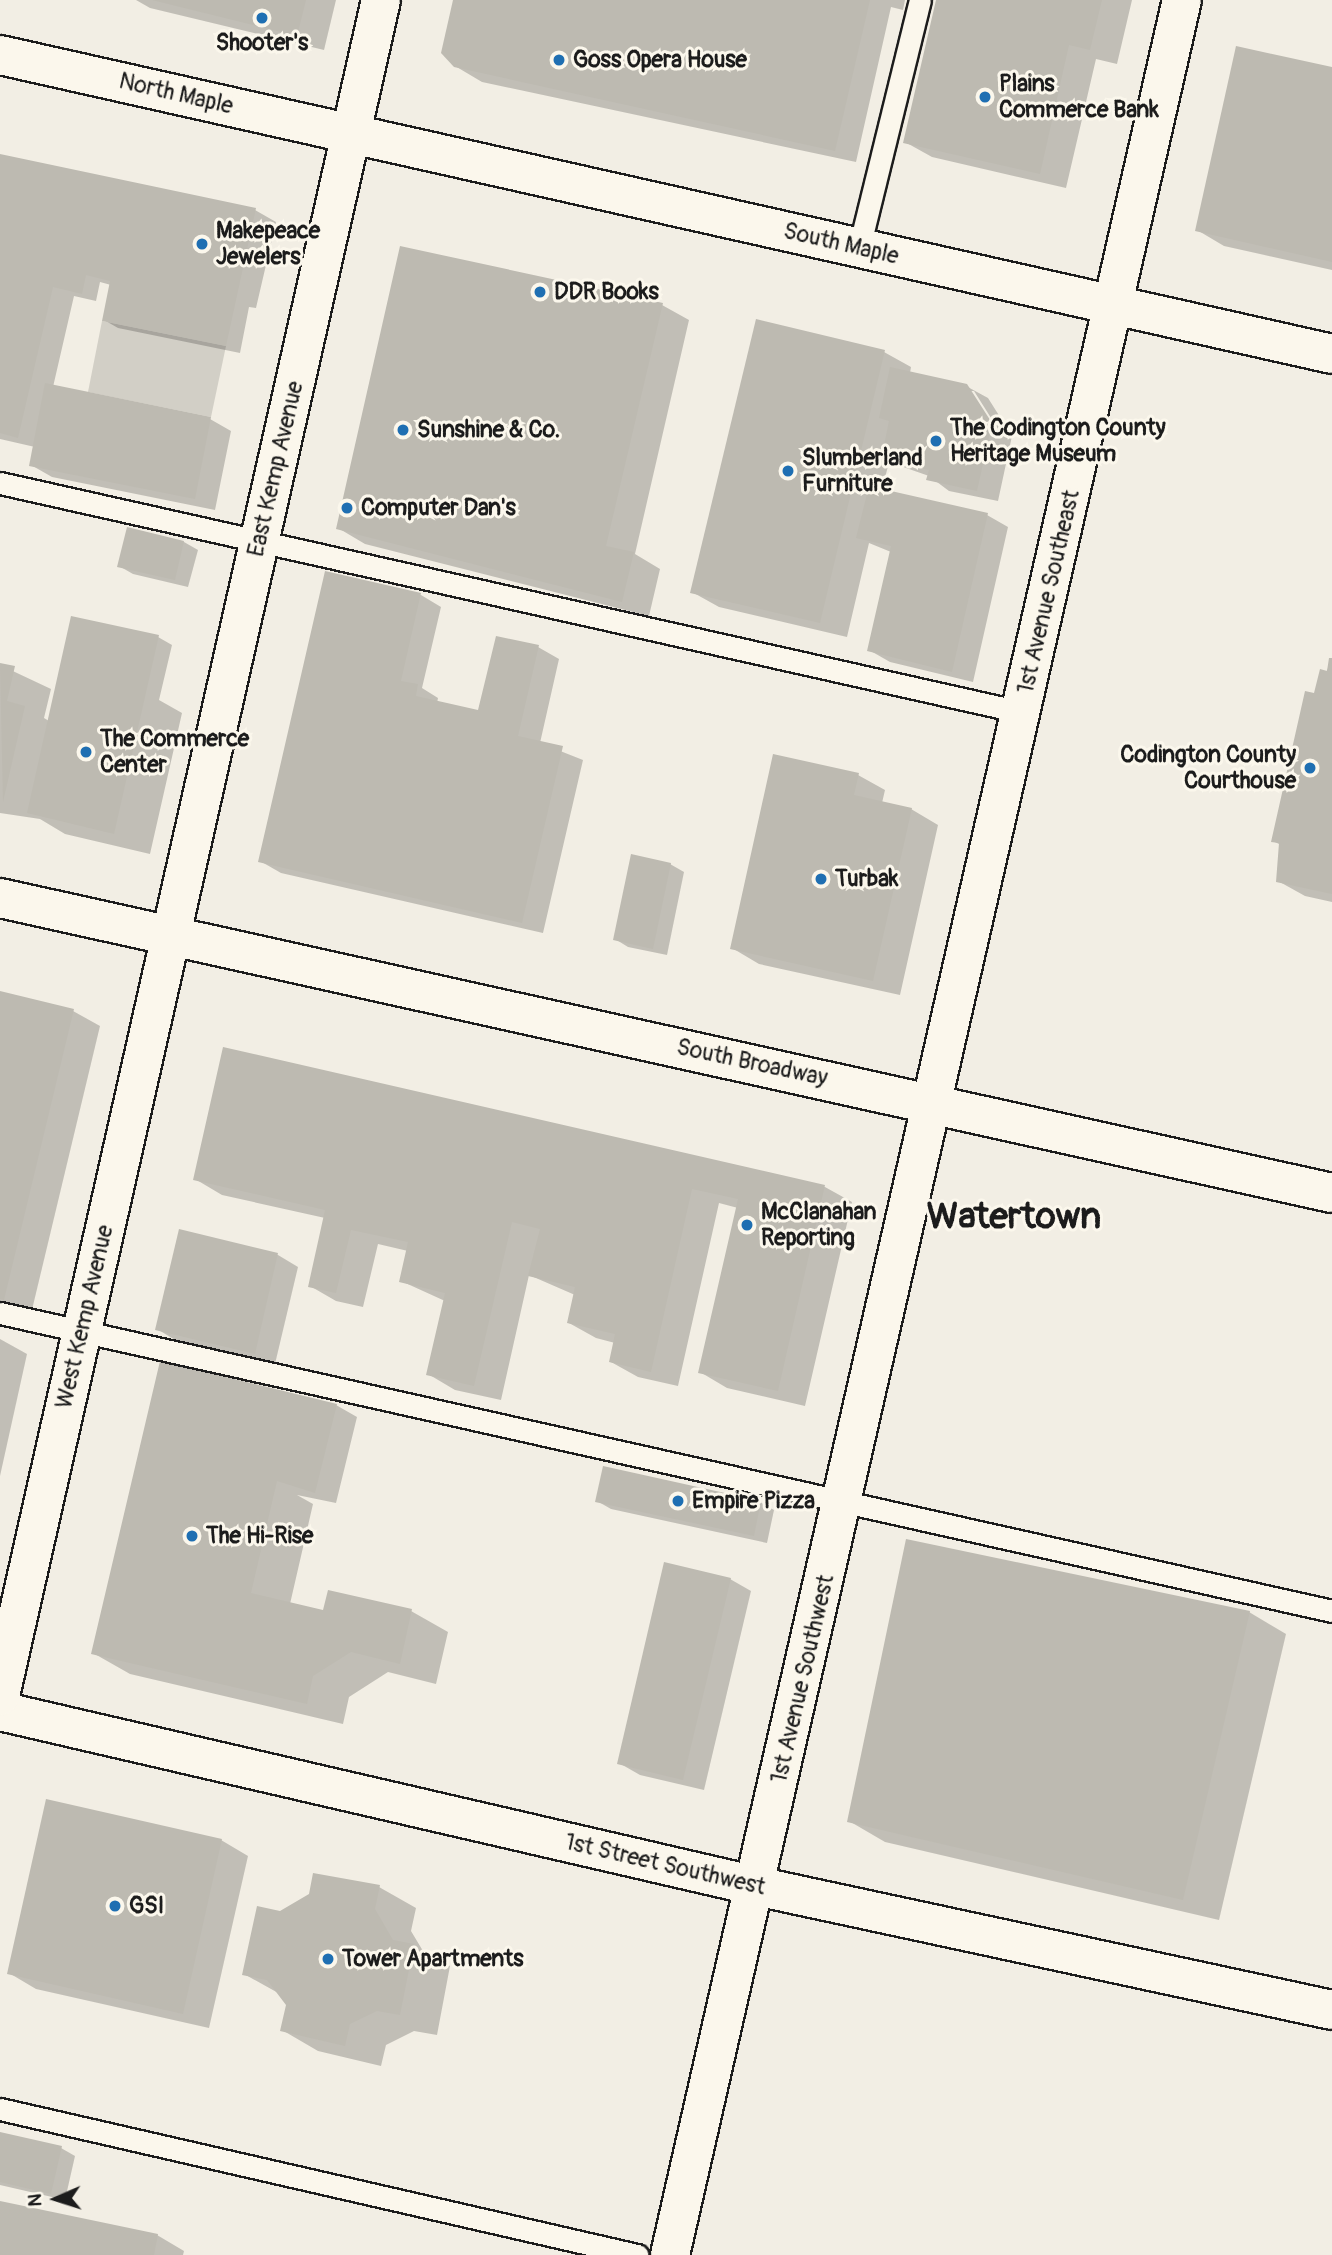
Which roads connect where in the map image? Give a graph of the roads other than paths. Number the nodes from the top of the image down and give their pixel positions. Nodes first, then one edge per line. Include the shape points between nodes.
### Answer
1 (381, 0) edge
2 (920, 0) edge
3 (1182, 0) edge
4 (0, 55) edge
5 (351, 133) junction
6 (859, 248) junction
7 (1115, 306) junction
8 (1332, 354) edge
9 (0, 483) edge
10 (260, 542) junction
11 (1021, 712) junction
12 (0, 898) edge
13 (172, 937) junction
14 (932, 1102) junction
15 (1332, 1193) edge
16 (0, 1312) edge
17 (82, 1330) junction
18 (843, 1499) junction
19 (1332, 1611) edge
20 (0, 1696) edge
21 (0, 1711) edge
22 (756, 1886) junction
23 (1332, 2010) edge
24 (0, 2109) edge
25 (637, 2255) edge
26 (670, 2255) edge

1 - 5 street, East Kemp Avenue
2 - 6 lane
3 - 7 street, 1st Avenue Southeast
4 - 5 street, North Maple
5 - 6 street, South Maple
5 - 10 street, East Kemp Avenue
6 - 7 street, South Maple
7 - 8 street, South Maple
7 - 11 street, 1st Avenue Southeast
9 - 10 lane
10 - 11 lane
10 - 13 street, East Kemp Avenue
11 - 14 street, 1st Avenue Southeast
12 - 13 street, South Broadway
13 - 14 street, South Broadway
13 - 17 street, West Kemp Avenue
14 - 15 street, South Broadway
14 - 18 street, 1st Avenue Southwest
16 - 17 lane
17 - 18 lane
17 - 20 street, West Kemp Avenue
18 - 19 lane
18 - 22 street, 1st Avenue Southwest
21 - 22 street, 1st Street Southwest
22 - 23 street, 1st Street Southwest
22 - 26 street, 1st Avenue Southwest
24 - 25 lane

